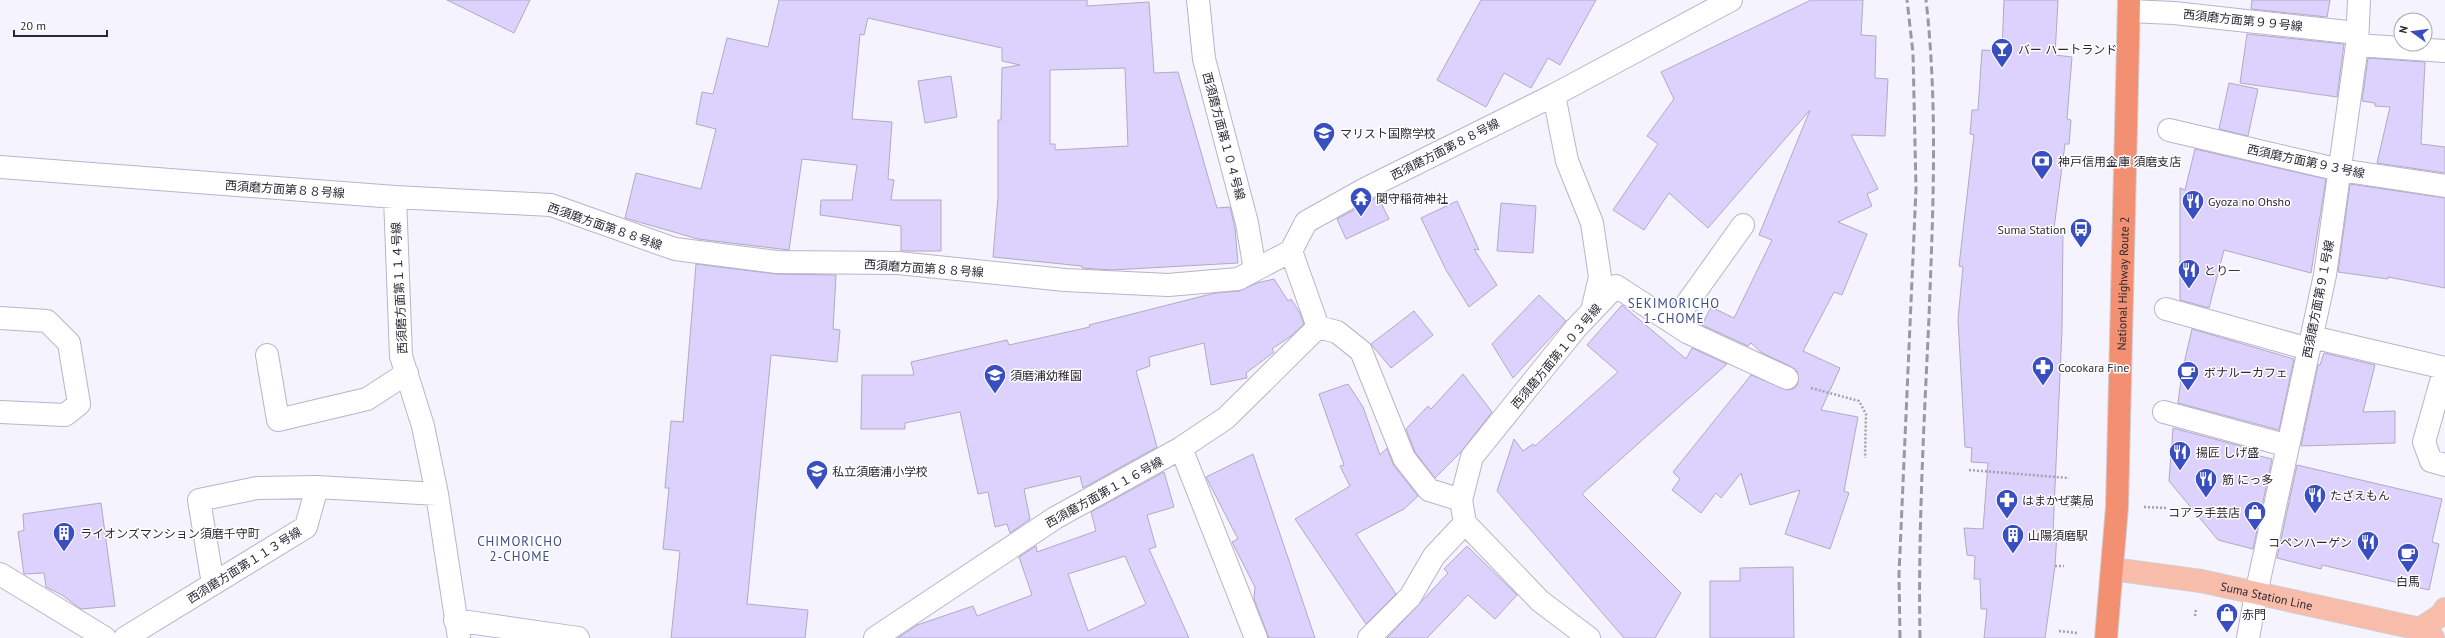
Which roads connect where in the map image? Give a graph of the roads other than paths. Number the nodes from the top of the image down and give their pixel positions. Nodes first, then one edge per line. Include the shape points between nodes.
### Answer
1 (1198, 0) edge
2 (1731, 0) edge
3 (2359, 0) edge
4 (2129, 6) edge
5 (2357, 39) junction
6 (2445, 51) edge
7 (1554, 95) junction
8 (2169, 130) dead end
9 (0, 167) edge
10 (2340, 170) junction
11 (2445, 186) edge
12 (395, 197) junction
13 (1743, 225) dead end
14 (1291, 251) junction
15 (1255, 270) junction
16 (2166, 309) dead end
17 (1592, 312) junction
18 (0, 318) edge
19 (1673, 323) junction
20 (1318, 327) junction
21 (2310, 343) junction
22 (267, 355) dead end
23 (2445, 368) edge
24 (407, 373) junction
25 (1787, 378) road end
26 (0, 412) edge
27 (2164, 412) dead end
28 (2288, 446) junction
29 (1181, 448) junction
30 (2445, 465) edge
31 (317, 487) junction
32 (437, 494) junction
33 (1461, 500) junction
34 (1465, 522) junction
35 (2112, 569) junction
36 (0, 574) edge
37 (213, 584) junction
38 (2256, 594) junction
39 (2445, 609) edge
40 (457, 629) edge
41 (2427, 634) edge
42 (105, 638) edge
43 (125, 638) edge
44 (578, 638) edge
45 (875, 638) edge
46 (1256, 638) edge
47 (1369, 638) edge
48 (1589, 638) edge
49 (2106, 638) edge
50 (2248, 638) edge

1 - 15 street, 西須磨方面第１０４号線 via 1204,59 1247,223
2 - 7 street, 西須磨方面第８８号線
3 - 5 street, 西須磨方面第９１号線
4 - 5 street, 西須磨方面第９９号線
4 - 35 highway, National Highway Route 2 via 2117,507
5 - 6 street, 西須磨方面第９９号線
5 - 10 street, 西須磨方面第９１号線
7 - 14 street, 西須磨方面第８８号線 via 1365,189 1306,222
7 - 17 street via 1567,161 1592,223 1600,277
8 - 10 street, 西須磨方面第９３号線
9 - 12 street, 西須磨方面第８８号線
10 - 11 street, 西須磨方面第９３号線
10 - 21 street, 西須磨方面第９１号線 via 2325,275
12 - 15 street, 西須磨方面第８８号線 via 551,205 675,249 777,262 898,263 1065,280 1168,285 1238,279
12 - 24 street, 西須磨方面第１１４号線 via 401,356
13 - 19 street
14 - 15 street, 西須磨方面第８８号線
14 - 20 street
16 - 21 street
17 - 19 street, 西須磨方面第１０３号線 via 1616,286
17 - 33 street, 西須磨方面第１０３号線 via 1472,458
18 - 26 street via 47,321 69,343 79,404 65,415
19 - 25 street, 西須磨方面第１０３号線 via 1743,359
20 - 29 street, 西須磨方面第１１６号線 via 1226,418
20 - 33 street via 1337,332 1361,351 1404,458 1429,490
21 - 23 street
21 - 28 street, 西須磨方面第９１号線
22 - 24 street via 278,420 367,399
23 - 30 street via 2424,442 2431,461
24 - 32 street, 西須磨方面第１１４号線 via 423,426
27 - 28 street
28 - 38 street, 西須磨方面第９１号線
29 - 45 street, 西須磨方面第１１６号線 via 1055,518
29 - 46 street
31 - 32 street
31 - 37 street, 西須磨方面第１１３号線 via 306,527
31 - 37 street via 256,488 199,500
32 - 40 street, 西須磨方面第１１４号線
33 - 34 street, 西須磨方面第１０３号線
34 - 47 street via 1434,556 1410,597
34 - 48 street via 1540,601
35 - 38 main road, Suma Station Line via 2201,581
35 - 49 highway, National Highway Route 2
36 - 42 street
37 - 43 street, 西須磨方面第１１３号線
38 - 41 main road, Suma Station Line
38 - 50 street, 西須磨方面第９１号線
39 - 41 main road, Suma Station Line
40 - 44 street

